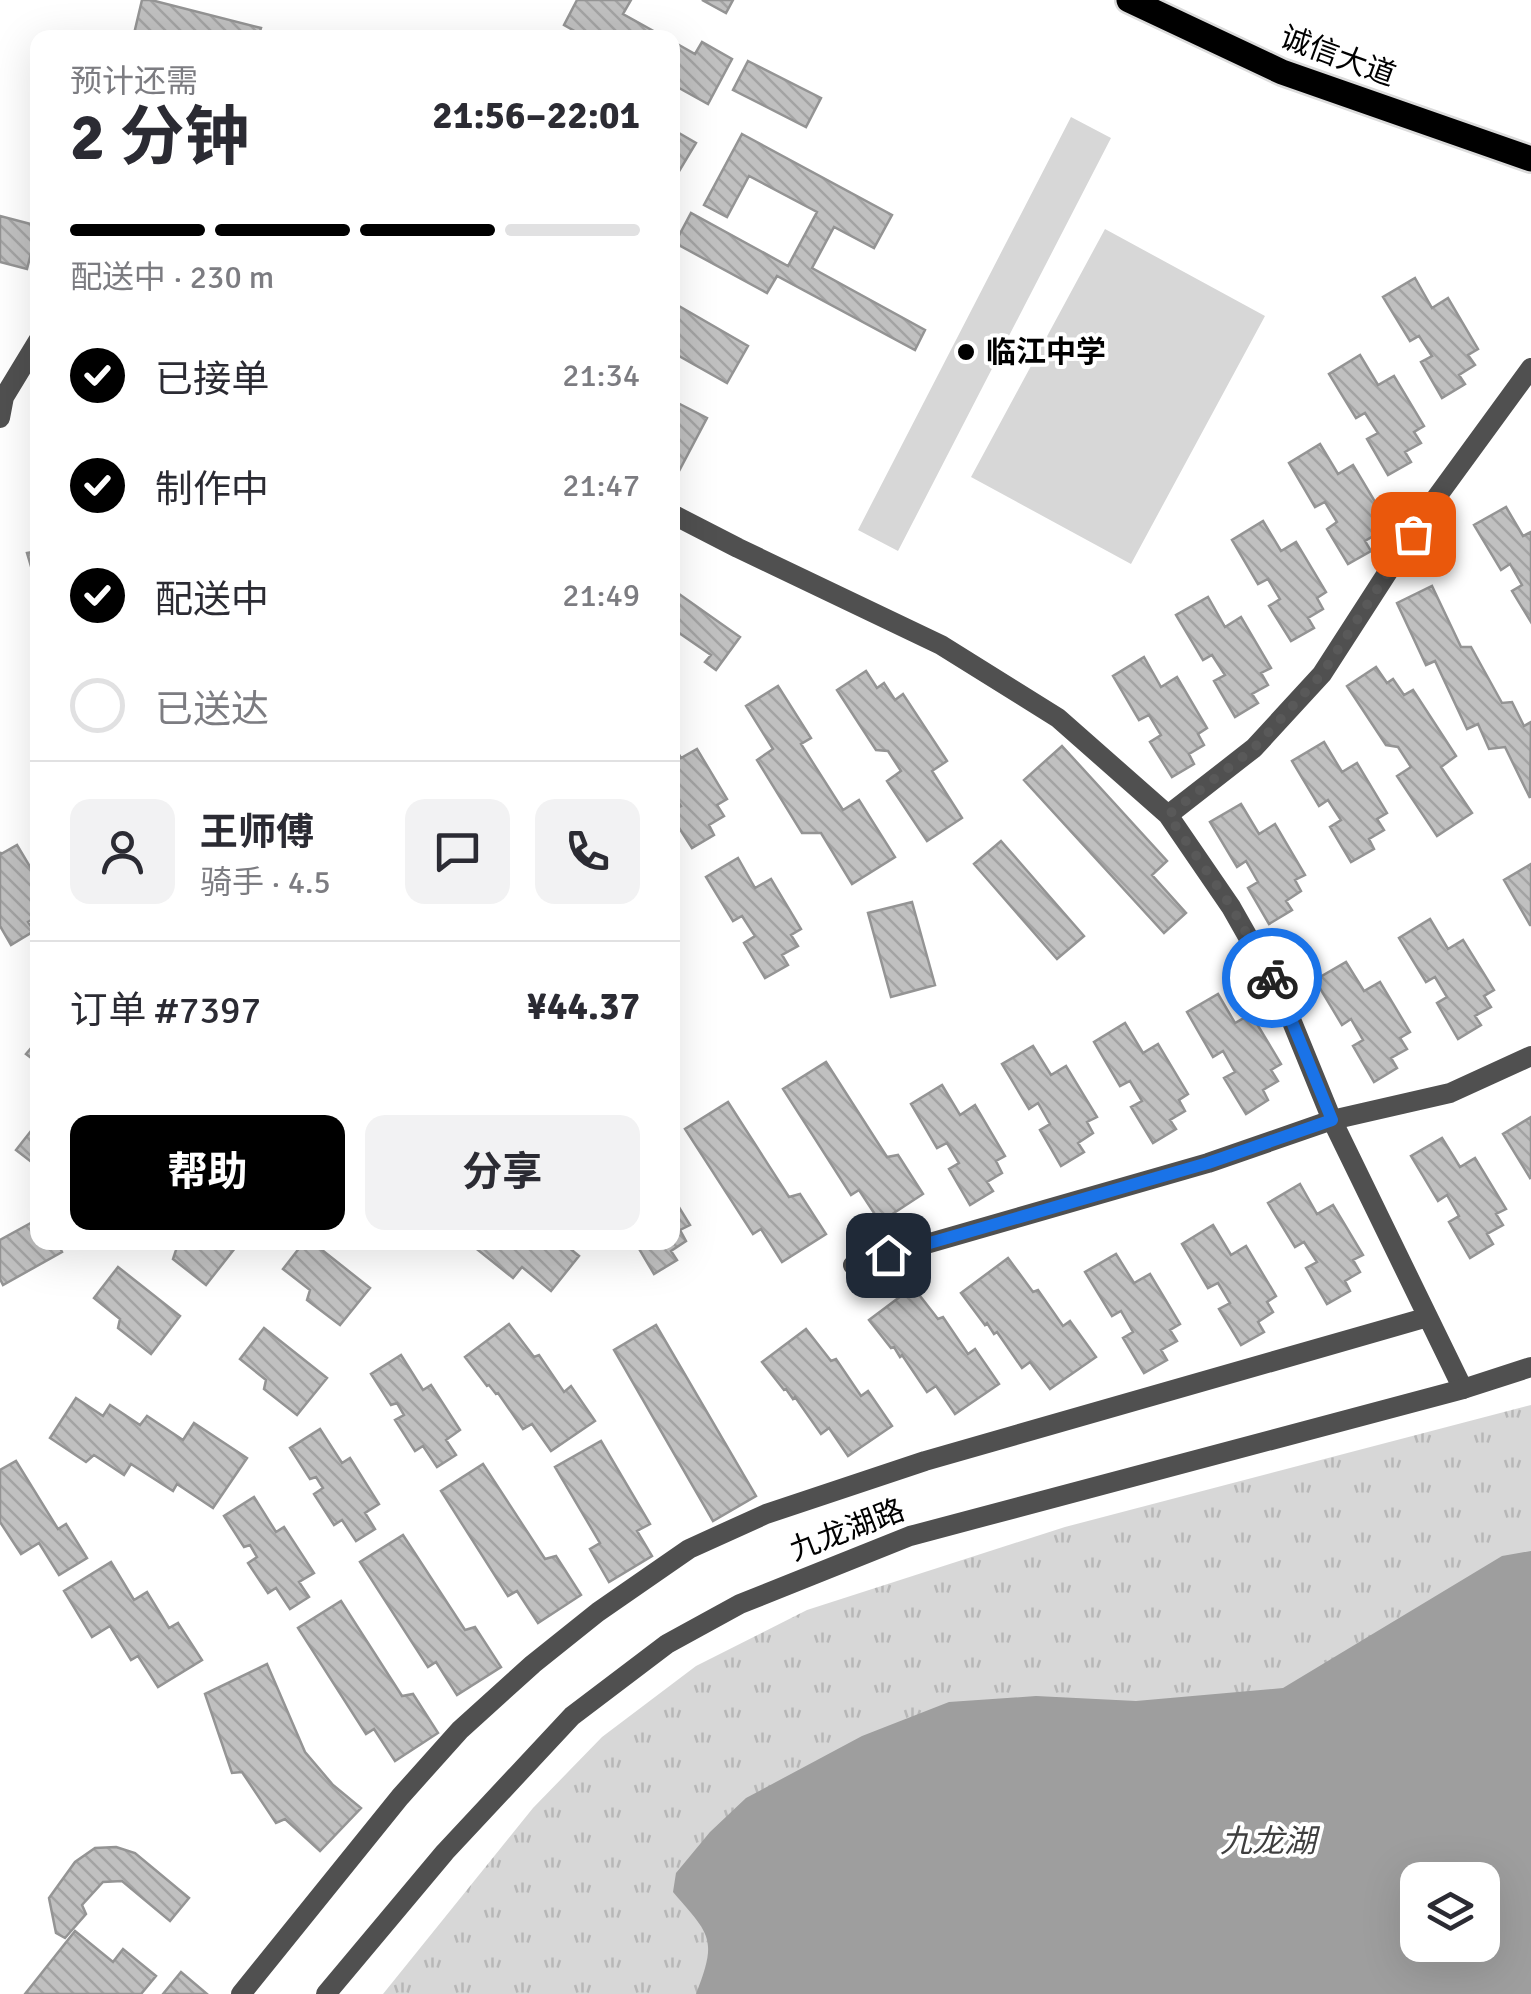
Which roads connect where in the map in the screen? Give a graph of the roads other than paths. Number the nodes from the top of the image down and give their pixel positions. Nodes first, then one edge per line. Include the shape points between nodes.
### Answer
1 (1129, 0) edge
2 (1531, 158) edge
3 (30, 354) edge
4 (1531, 368) edge
5 (0, 418) edge
6 (680, 518) edge
7 (1168, 815) junction
8 (1531, 1056) edge
9 (1332, 1120) junction
10 (853, 1266) dead end
11 (1428, 1317) junction
12 (1531, 1367) edge
13 (1463, 1388) junction
14 (241, 1994) edge
15 (326, 1994) edge

1 - 2 main road, 诚信大道 via 1282,72
3 - 5 street via 4,397
4 - 7 street via 1322,674 1254,748
6 - 7 street via 941,645 1058,718
7 - 9 street via 1281,995
8 - 9 street via 1450,1093
9 - 10 street
9 - 11 street
11 - 13 street
11 - 14 street via 925,1460 766,1514 689,1549 598,1612 460,1730
12 - 13 street, 九龙湖路
13 - 15 street, 九龙湖路 via 910,1536 740,1604 667,1644 572,1716

